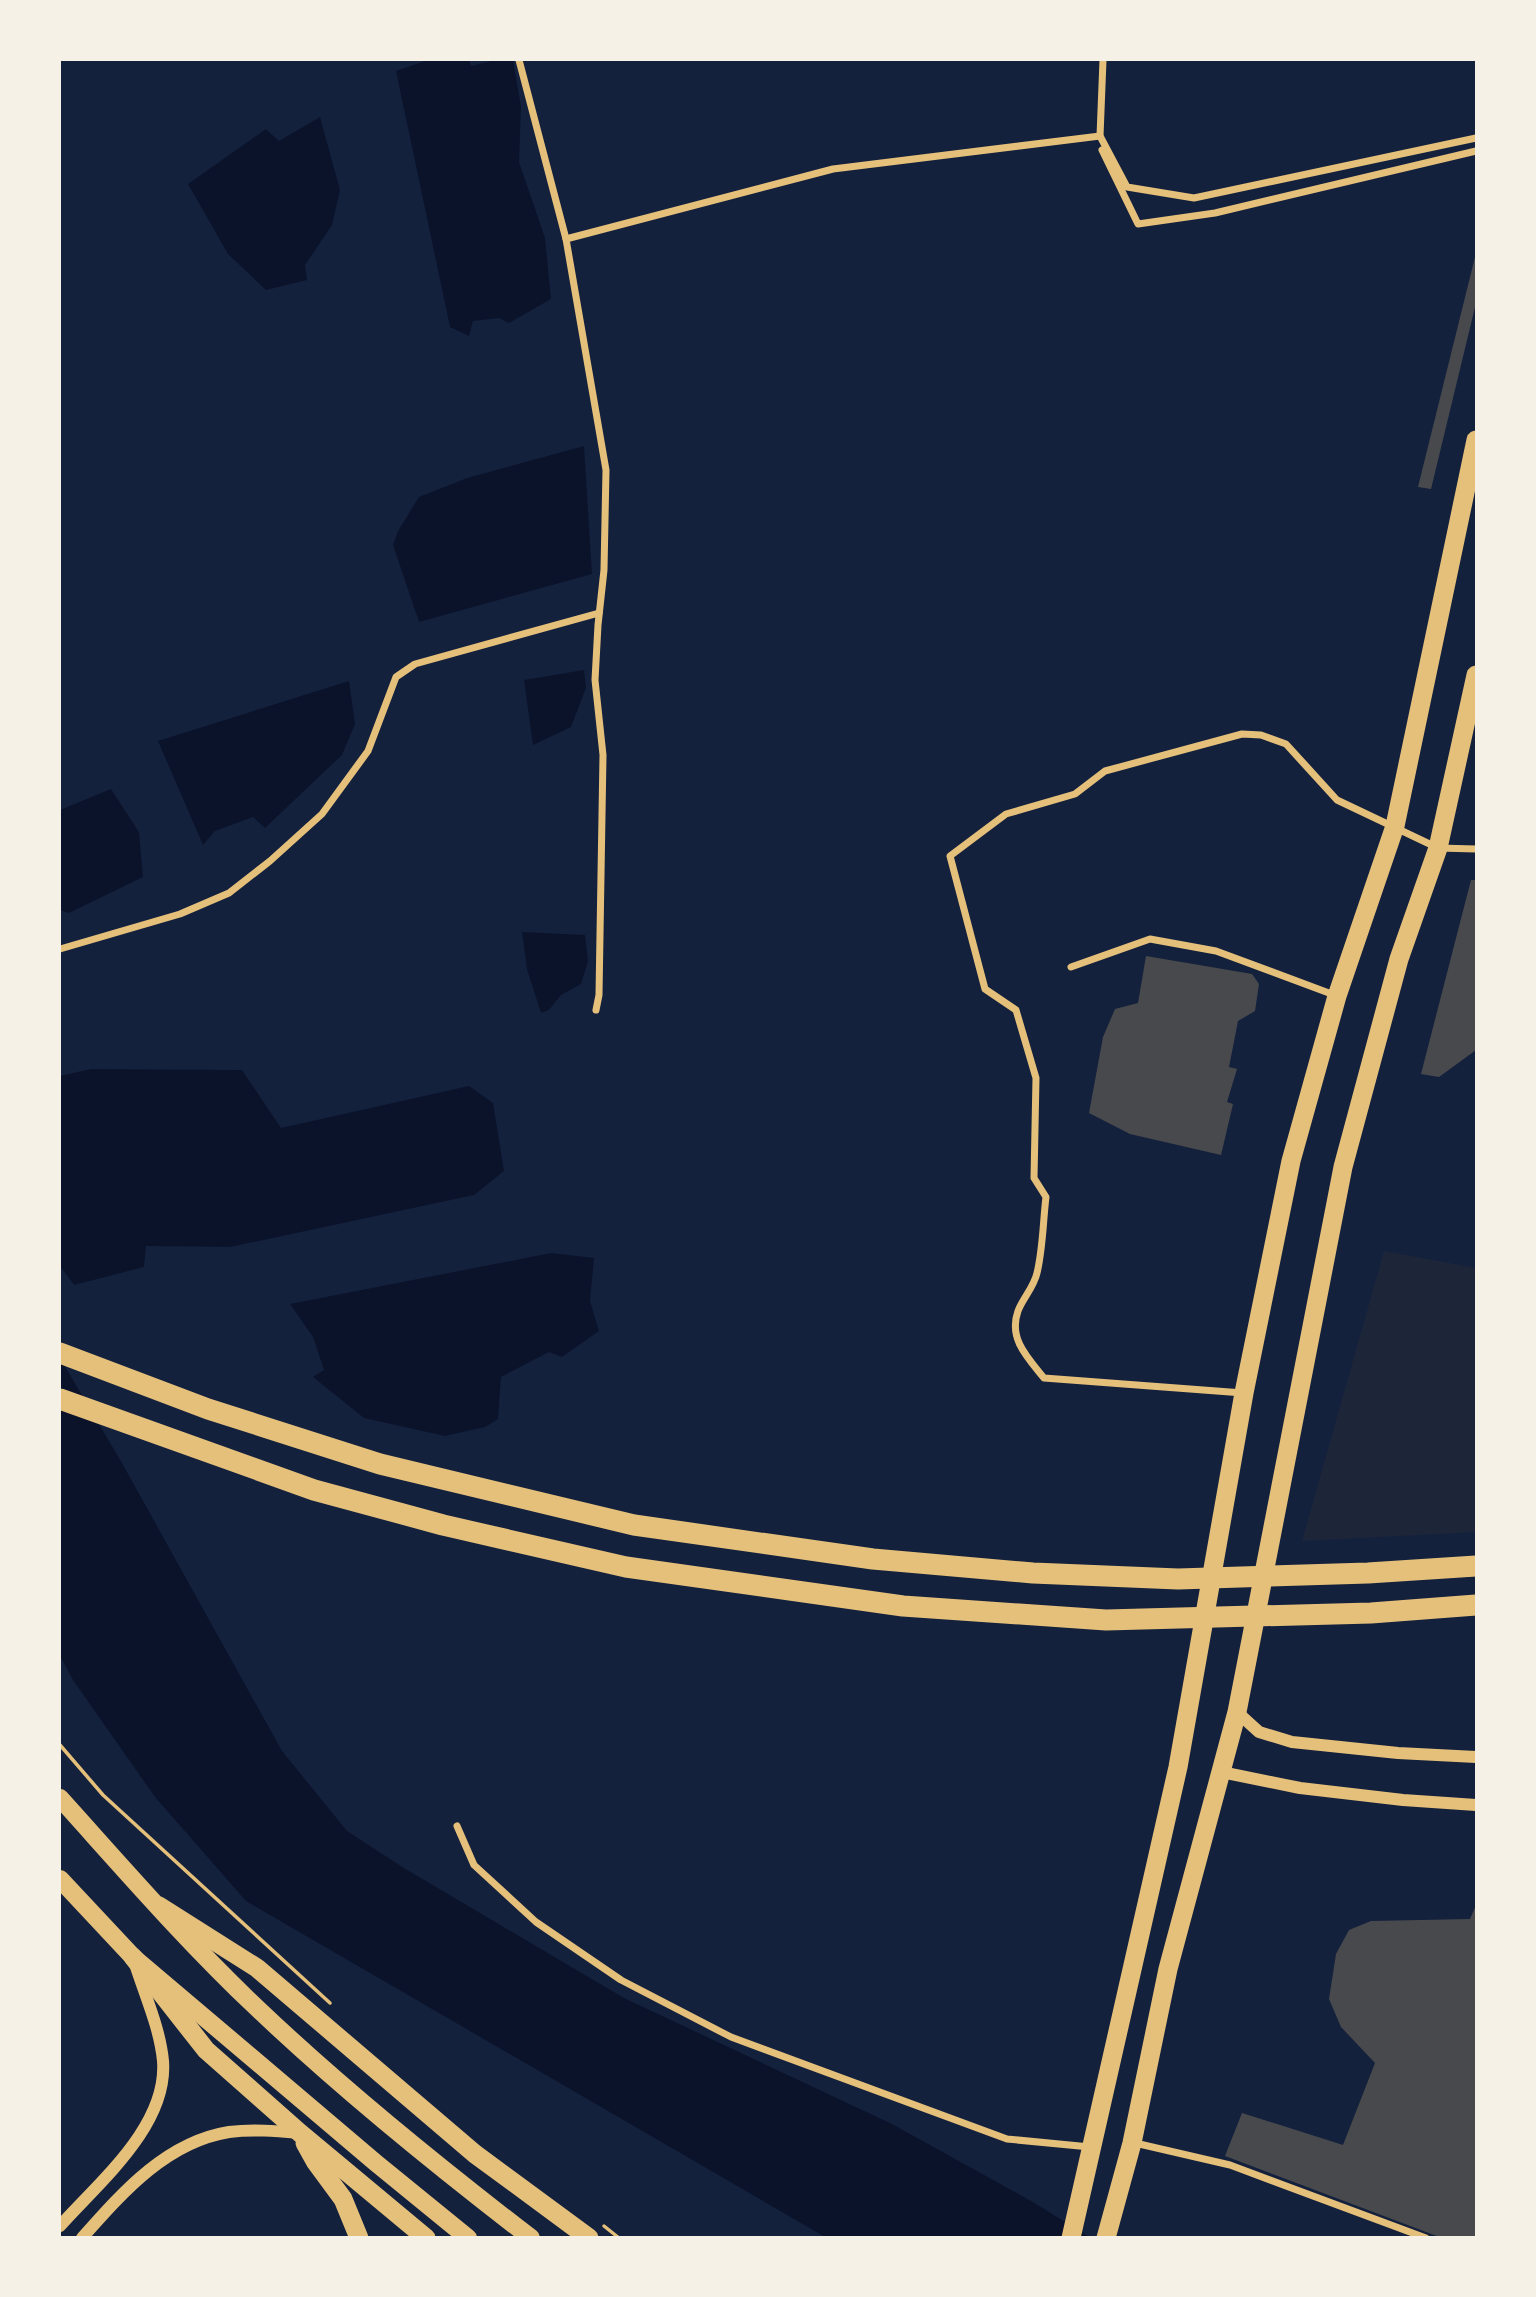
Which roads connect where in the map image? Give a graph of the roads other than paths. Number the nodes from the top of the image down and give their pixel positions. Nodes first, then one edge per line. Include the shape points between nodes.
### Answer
1 (519, 60) edge
2 (1103, 60) edge
3 (1098, 136) junction
4 (1476, 138) edge
5 (1476, 150) edge
6 (566, 239) junction
7 (1476, 440) edge
8 (599, 613) junction
9 (1476, 676) edge
10 (1395, 826) junction
11 (1438, 848) junction
12 (1476, 849) edge
13 (60, 949) edge
14 (1071, 967) dead end
15 (1337, 996) junction
16 (596, 1010) dead end
17 (60, 1353) edge
18 (1244, 1393) junction
19 (60, 1399) edge
20 (1476, 1566) edge
21 (1476, 1605) edge
22 (1237, 1712) junction
23 (1476, 1757) edge
24 (1221, 1772) junction
25 (60, 1798) edge
26 (1476, 1805) edge
27 (457, 1826) dead end
28 (60, 1878) edge
29 (159, 1906) junction
30 (133, 1957) junction
31 (299, 2133) junction
32 (1132, 2143) junction
33 (1091, 2147) junction
34 (60, 2226) edge
35 (594, 2230) edge
36 (82, 2238) edge
37 (359, 2238) edge
38 (426, 2238) edge
39 (468, 2238) edge
40 (531, 2238) edge
41 (1071, 2238) edge
42 (1106, 2238) edge
43 (1426, 2238) edge

1 - 6 street
2 - 3 street
3 - 4 street via 1127,187 1194,198
3 - 5 street via 1138,224 1214,213
3 - 6 street via 832,169
6 - 8 street via 606,470
7 - 10 highway
8 - 13 street via 415,664 396,677 368,751 322,814 270,861 229,893 192,909
8 - 16 street via 595,680 603,755
9 - 11 highway
10 - 11 street
10 - 15 highway
10 - 18 street via 1337,800 1286,744 1242,734 1105,771 1075,794 1006,814 950,856 985,989 1016,1010 1036,1078 1034,1178 1046,1197 1037,1273 1018,1311 1015,1333 1021,1349 1044,1378
11 - 12 street
11 - 22 highway via 1399,958 1343,1167
14 - 15 street via 1150,939 1216,951
15 - 18 highway via 1291,1161
17 - 20 highway via 208,1409 380,1464 634,1525 873,1559 1033,1573 1178,1579
18 - 33 highway via 1178,1767
19 - 21 highway via 314,1490 626,1567 903,1606 1105,1620 1371,1613
22 - 23 street via 1259,1732 1292,1742
22 - 24 highway
24 - 26 street via 1300,1788
24 - 32 highway via 1168,1969
25 - 29 main road
27 - 33 street via 474,1866 536,1922 621,1980 731,2037 1007,2139
28 - 30 main road
29 - 35 highway via 257,1968 475,2154
29 - 40 main road via 257,2008 336,2080
30 - 31 highway via 206,2050
30 - 34 street via 162,2054 157,2104 129,2150
30 - 39 main road
31 - 36 street via 251,2130 195,2142 163,2159 130,2186
31 - 37 highway via 343,2199
31 - 38 highway
32 - 42 highway
32 - 43 street via 1230,2165
33 - 41 highway

